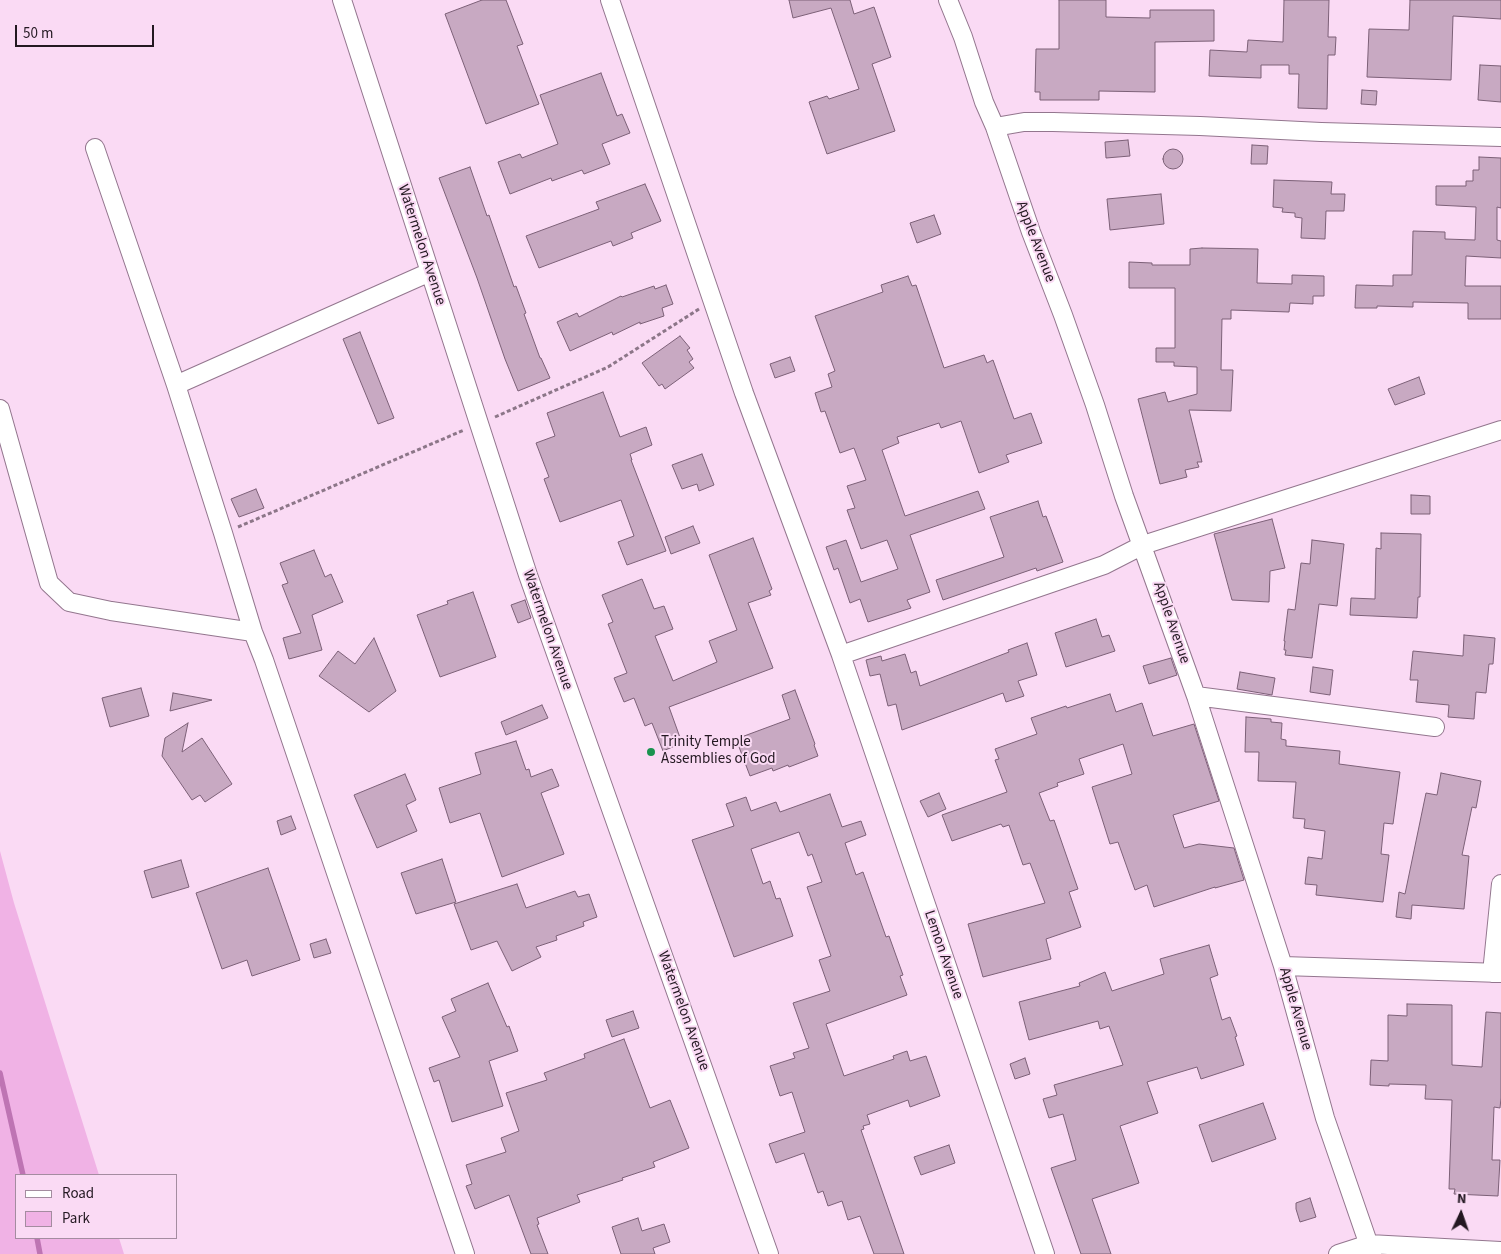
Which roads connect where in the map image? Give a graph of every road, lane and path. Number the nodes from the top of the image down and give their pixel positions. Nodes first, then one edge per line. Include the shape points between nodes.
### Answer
1 (342, 0) edge
2 (610, 0) edge
3 (948, 0) edge
4 (994, 127) junction
5 (1501, 137) edge
6 (95, 148) dead end
7 (430, 272) junction
8 (176, 385) junction
9 (0, 409) edge
10 (1501, 430) edge
11 (1143, 545) junction
12 (253, 632) junction
13 (841, 655) junction
14 (1196, 696) junction
15 (1435, 727) dead end
16 (1501, 884) edge
17 (1283, 966) junction
18 (1496, 973) edge
19 (1370, 1249) edge
20 (1501, 1252) edge
21 (465, 1254) edge
22 (769, 1254) edge
23 (1045, 1254) edge
24 (1338, 1254) edge

1 - 7 street, Watermelon Avenue
2 - 13 street, Lemon Avenue via 744,393
3 - 4 street, Apple Avenue
4 - 5 street via 1053,122
4 - 11 street, Apple Avenue
6 - 8 street
7 - 8 street
7 - 22 street, Watermelon Avenue via 528,575
8 - 12 street
9 - 12 street via 49,583 62,596 69,602 111,611
10 - 11 street
11 - 13 street via 1104,565
11 - 14 street, Apple Avenue
12 - 21 street
13 - 23 street, Lemon Avenue
14 - 15 street
14 - 17 street, Apple Avenue
16 - 18 street
17 - 18 street
17 - 19 street, Apple Avenue via 1325,1118
19 - 20 street
19 - 24 street

